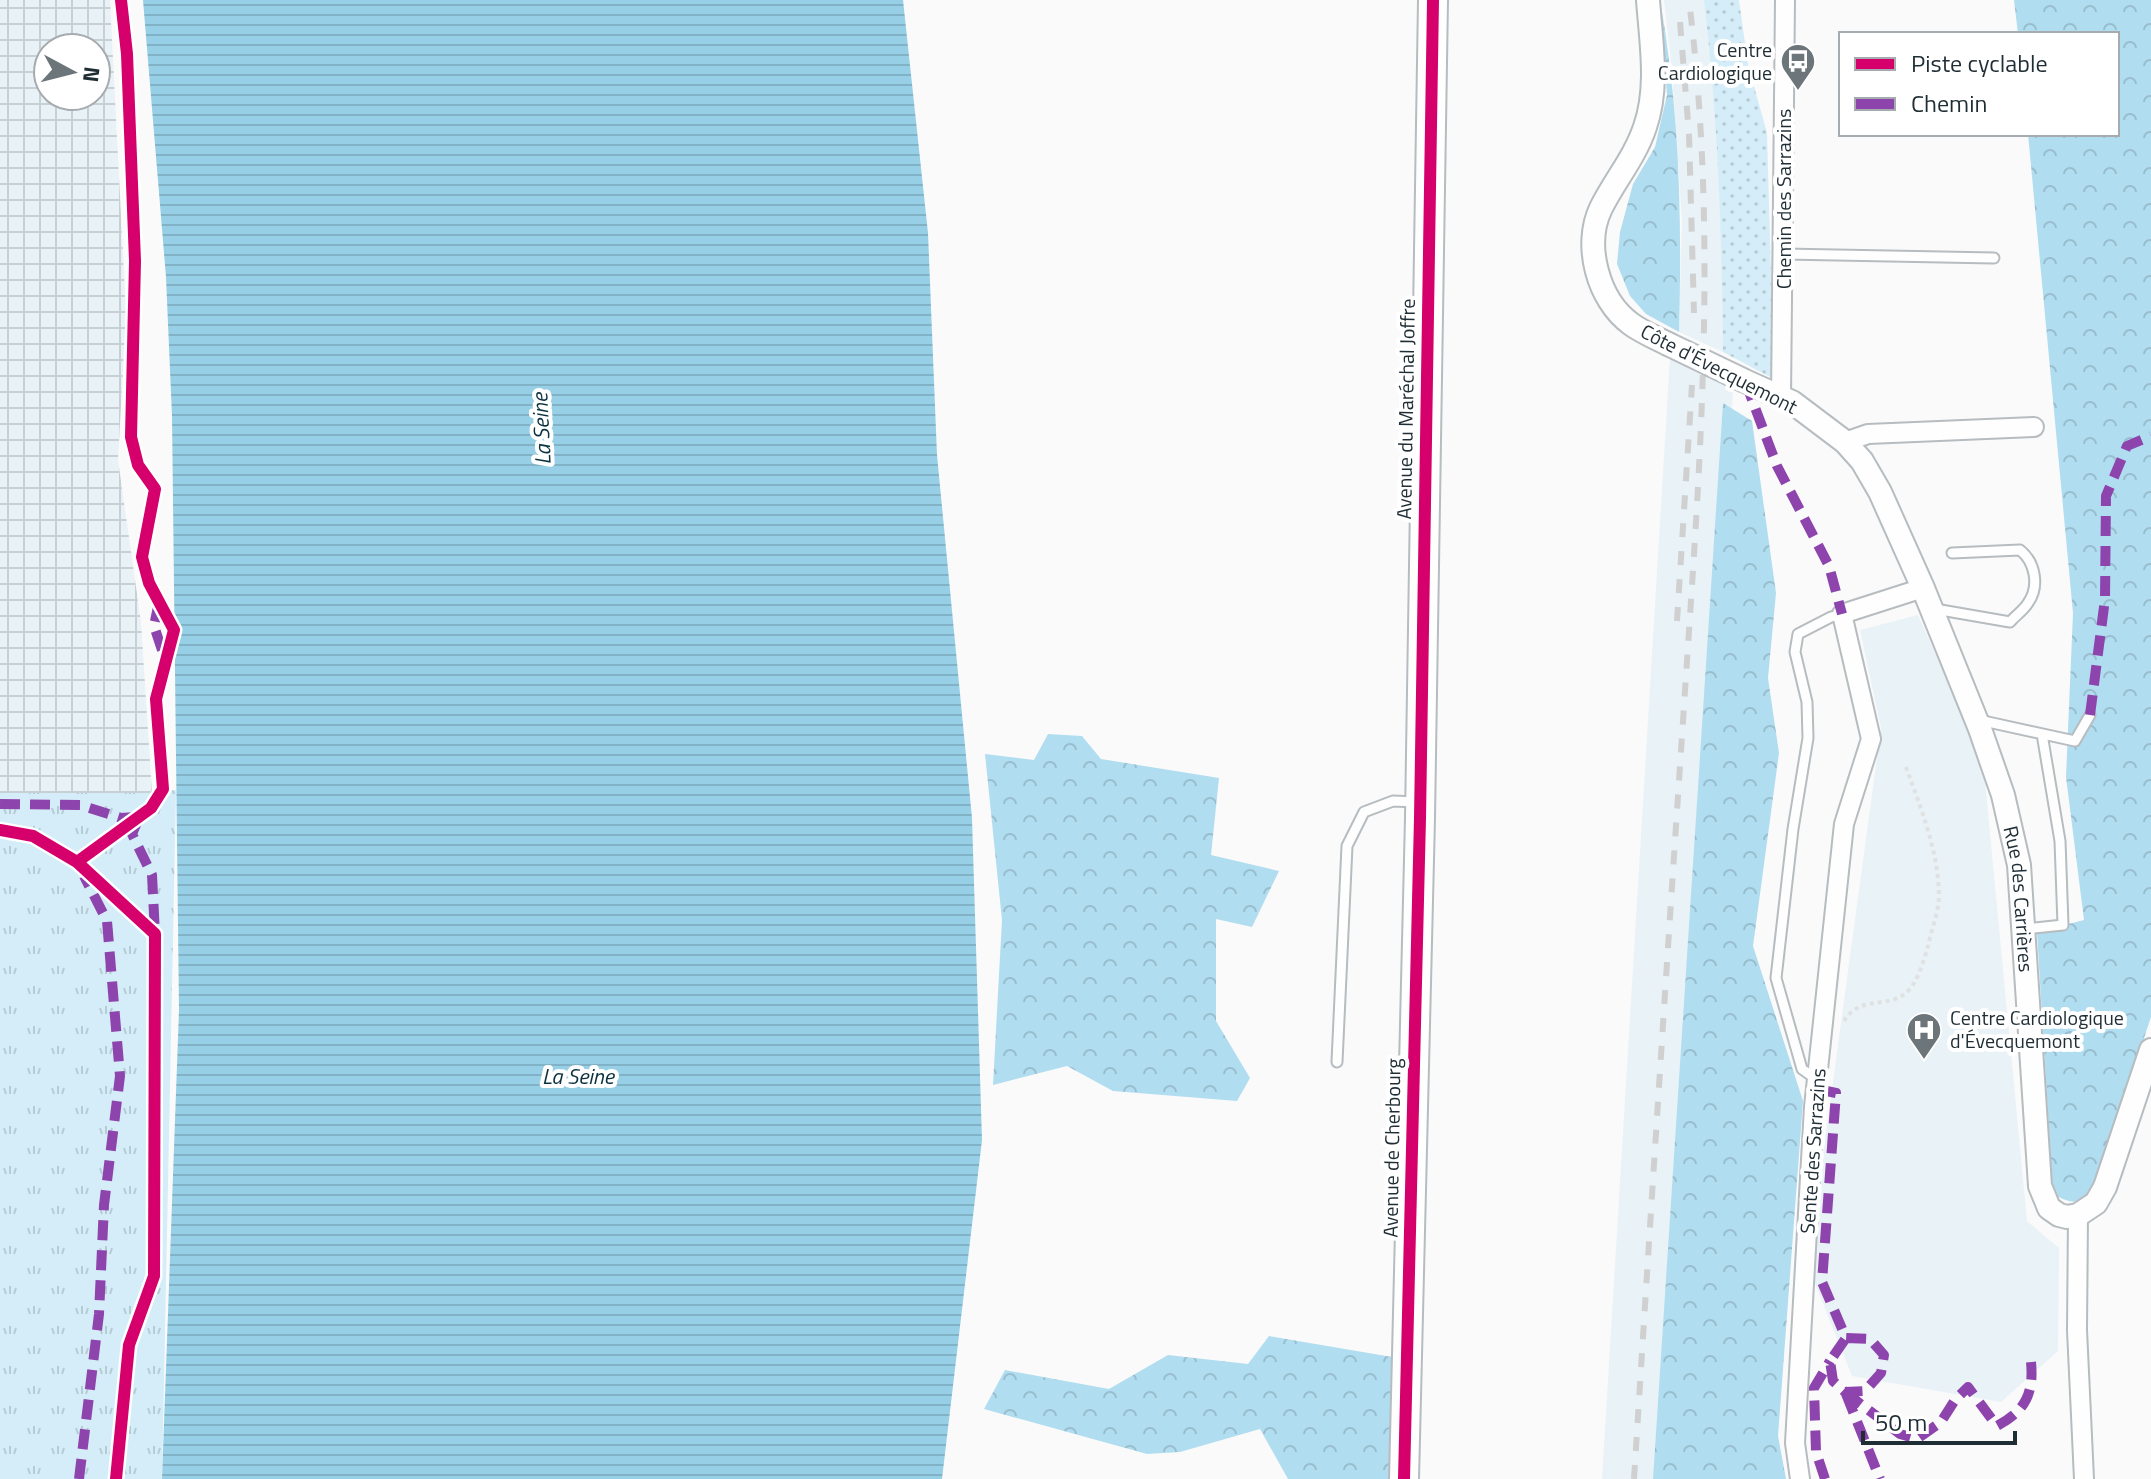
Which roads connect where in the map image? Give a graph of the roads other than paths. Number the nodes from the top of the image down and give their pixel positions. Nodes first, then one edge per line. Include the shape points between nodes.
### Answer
1 (1433, 0) edge
2 (1648, 0) edge
3 (1785, 0) edge
4 (1784, 254) junction
5 (1994, 258) dead end
6 (1781, 398) junction
7 (2034, 427) dead end
8 (1845, 442) junction
9 (1880, 492) joint
10 (1952, 553) dead end
11 (1928, 598) junction
12 (1842, 614) junction
13 (2090, 715) dead end
14 (1976, 719) junction
15 (2042, 734) junction
16 (1420, 810) junction
17 (2023, 929) junction
18 (2151, 1050) edge
19 (1337, 1062) dead end
20 (1818, 1081) junction
21 (2078, 1215) junction
22 (1404, 1479) edge
23 (1800, 1479) edge
24 (2084, 1479) edge

1 - 16 main road, Avenue du Maréchal Joffre
2 - 6 street, Côte d'Évecquemont, bridge via 1653,95 1634,154 1599,211 1594,258 1603,286 1631,325
3 - 4 street, Chemin des Sarrazins
4 - 5 lane
4 - 6 street, Chemin des Sarrazins
6 - 8 street, Côte d'Évecquemont
7 - 8 street via 1868,434
8 - 9 street, Côte d'Évecquemont
9 - 11 street, Rue des Carrières
10 - 11 lane via 2020,550 2030,558 2035,573 2030,602 2010,622
11 - 12 street
11 - 14 street, Rue des Carrières
12 - 20 street, Sente des Sarrazins via 1871,739 1844,824
12 - 20 lane via 1798,634 1795,652 1807,702 1808,738 1776,978 1802,1069
13 - 15 lane via 2075,741
14 - 15 lane
14 - 17 street, Rue des Carrières via 2003,795 2019,865
15 - 17 lane via 2060,841 2063,925
16 - 19 lane via 1393,801 1364,812 1347,846
16 - 22 main road, Avenue de Cherbourg
17 - 21 street, Rue des Carrières via 2040,1186 2049,1208 2067,1217
18 - 21 street via 2101,1198
20 - 23 street, Sente des Sarrazins via 1795,1443
21 - 24 street

